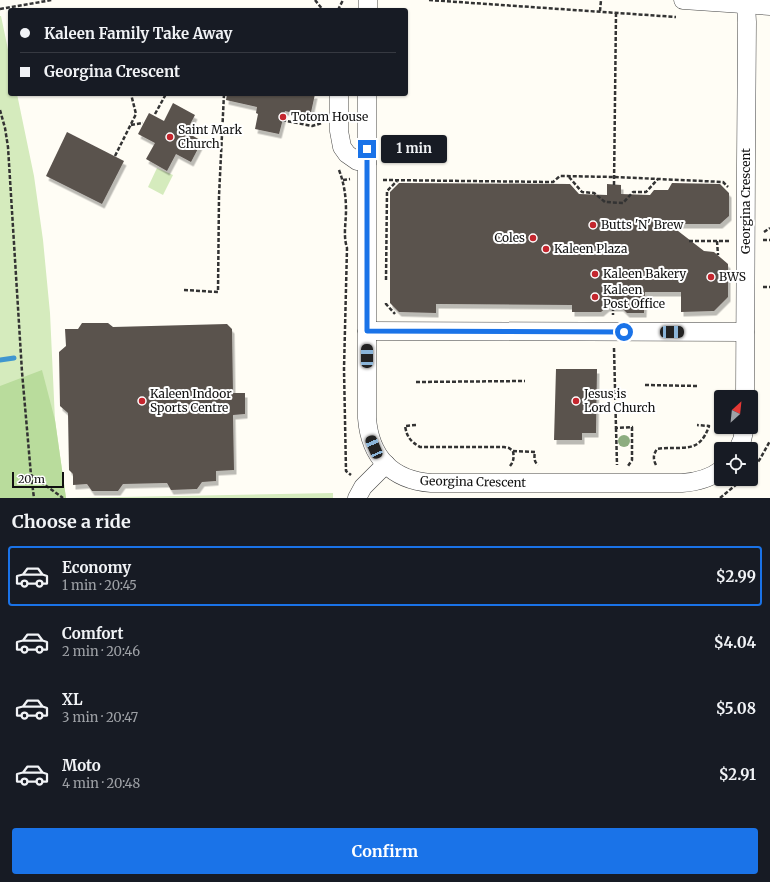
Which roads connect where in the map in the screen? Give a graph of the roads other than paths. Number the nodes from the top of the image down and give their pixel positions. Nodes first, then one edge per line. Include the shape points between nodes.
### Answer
1 (683, 0) edge
2 (746, 4) junction
3 (770, 6) edge
4 (339, 96) edge
5 (367, 96) edge
6 (367, 163) junction
7 (367, 331) junction
8 (745, 332) junction
9 (745, 390) edge
10 (386, 464) junction
11 (714, 474) edge
12 (361, 492) edge

1 - 2 street
2 - 3 street
2 - 8 street, Georgina Crescent
4 - 6 street via 339,131 342,147 357,161
5 - 6 street, Georgina Crescent
6 - 7 street, Georgina Crescent
7 - 8 street
7 - 10 street, Georgina Crescent via 368,428 374,447
8 - 9 street, Georgina Crescent
10 - 11 street, Georgina Crescent via 402,476 421,482 682,483 702,480
10 - 12 street

